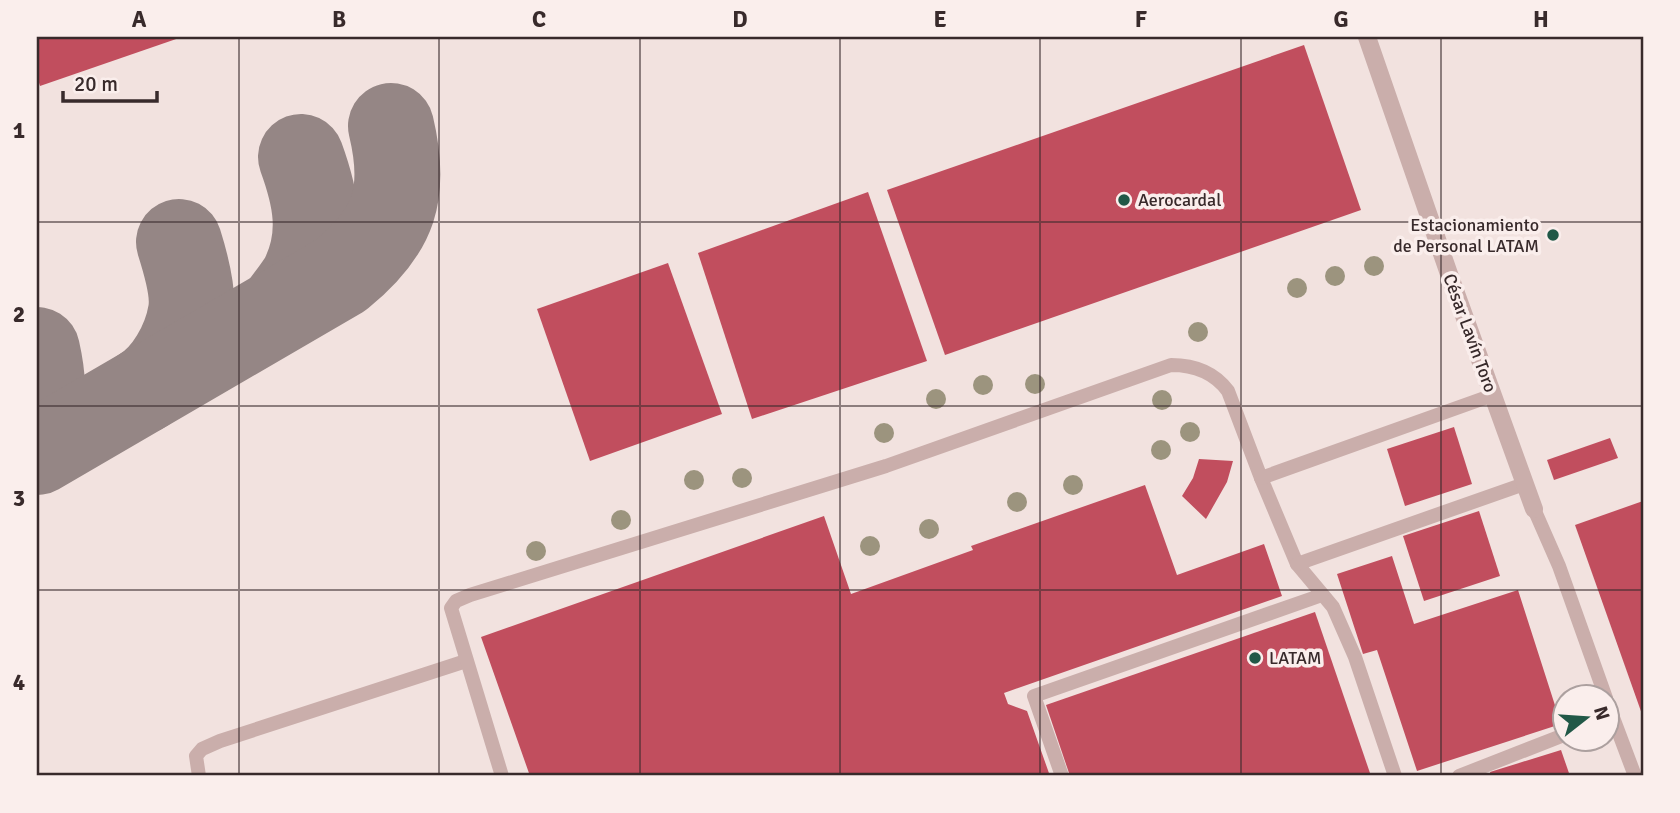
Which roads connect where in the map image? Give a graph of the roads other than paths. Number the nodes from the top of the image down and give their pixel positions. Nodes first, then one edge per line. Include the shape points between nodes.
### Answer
1 (1367, 37) edge
2 (1493, 396) junction
3 (1261, 478) junction
4 (1524, 484) junction
5 (1534, 509) joint
6 (1297, 564) junction
7 (1322, 595) junction
8 (466, 661) junction
9 (1601, 684) edge
10 (1550, 740) edge
11 (1620, 742) edge
12 (198, 776) edge
13 (502, 776) edge
14 (1062, 776) edge
15 (1395, 776) edge
16 (1459, 776) edge
17 (1635, 776) edge

1 - 2 street, César Lavín Toro
2 - 3 lane
2 - 4 street, César Lavín Toro
3 - 6 lane
3 - 8 lane via 1220,380 1189,365 1171,365 886,466 456,601 451,608
4 - 5 street, César Lavín Toro
4 - 6 lane
5 - 9 lane
6 - 7 lane
7 - 14 lane via 1034,696
7 - 15 lane via 1333,607 1355,657
8 - 12 lane via 220,741 196,756
8 - 13 lane
10 - 16 lane
11 - 17 lane

